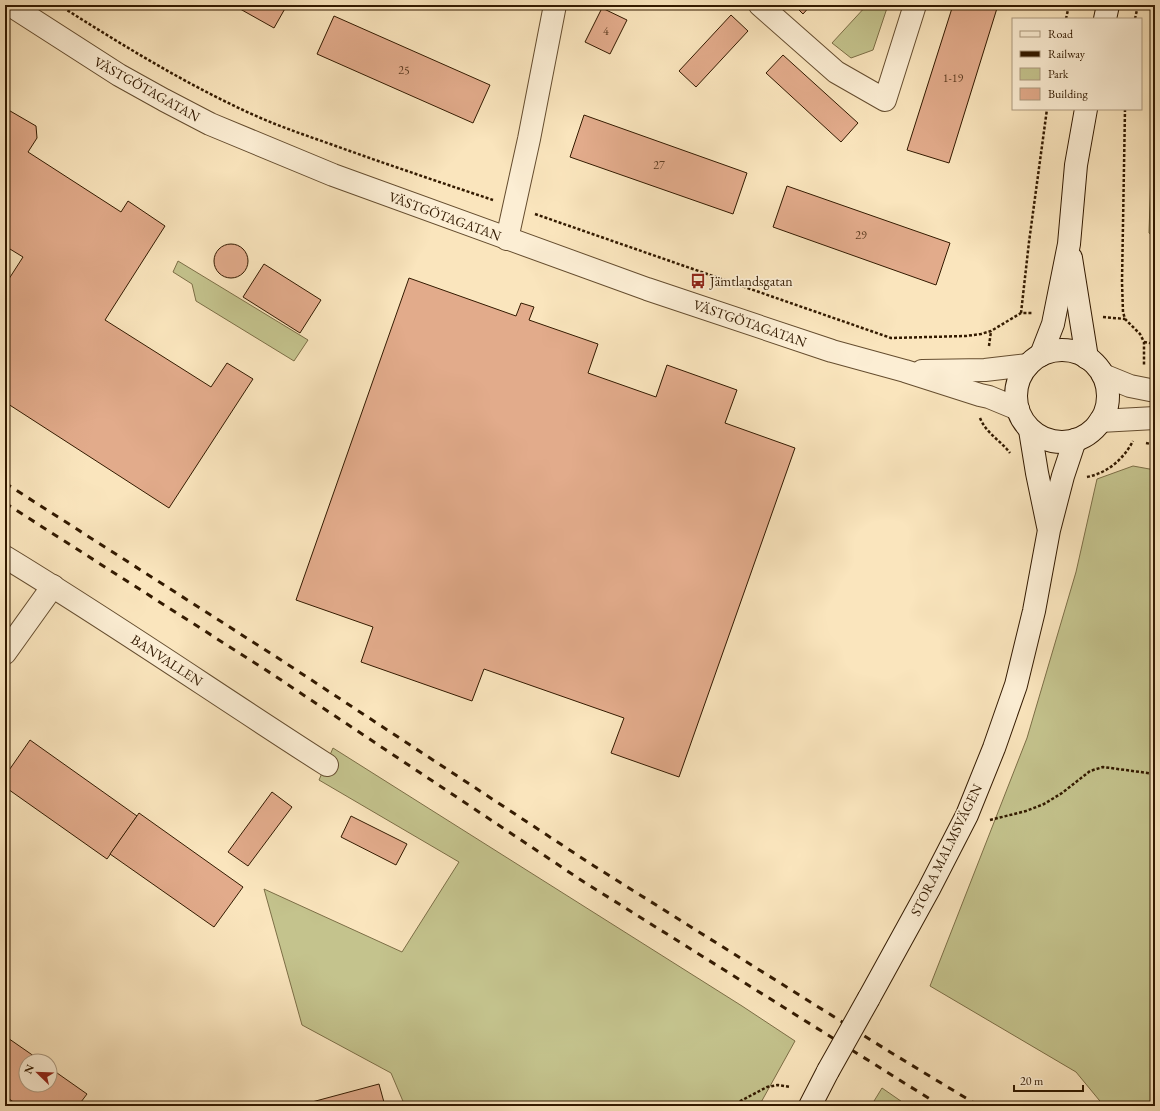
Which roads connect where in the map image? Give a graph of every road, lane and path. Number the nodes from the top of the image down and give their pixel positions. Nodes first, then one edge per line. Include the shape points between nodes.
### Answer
1 (10, 5) edge
2 (555, 5) edge
3 (760, 5) edge
4 (915, 5) edge
5 (1069, 5) edge
6 (1108, 5) edge
7 (1138, 5) edge
8 (1066, 18) edge
9 (1105, 18) edge
10 (1135, 18) edge
11 (1047, 110) edge
12 (1086, 110) edge
13 (1125, 110) edge
14 (506, 239) junction
15 (1069, 244) junction
16 (1021, 314) dead end
17 (1155, 344) edge
18 (1087, 358) junction
19 (1035, 360) junction
20 (905, 371) junction
21 (1103, 376) junction
22 (1155, 391) edge
23 (1018, 409) junction
24 (1155, 418) edge
25 (982, 421) dead end
26 (1100, 421) junction
27 (1030, 430) junction
28 (1075, 440) junction
29 (1134, 441) dead end
30 (1014, 460) dead end
31 (1083, 478) dead end
32 (1049, 530) junction
33 (5, 557) edge
34 (53, 586) junction
35 (5, 653) edge
36 (327, 765) dead end
37 (1155, 774) edge
38 (990, 820) dead end
39 (790, 1087) dead end
40 (731, 1106) edge
41 (810, 1106) edge

1 - 14 street, VÄSTGÖTAGATAN via 119,75 210,124 333,175
2 - 14 street via 529,139
3 - 4 street via 836,72 885,100
5 - 8 path
6 - 9 street
7 - 10 path
11 - 16 path
12 - 15 street via 1076,165
13 - 17 path via 1123,312 1125,319 1140,334 1144,342
14 - 20 street, VÄSTGÖTAGATAN via 818,346
15 - 18 street
15 - 19 street via 1053,324
18 - 19 street via 1063,350 1049,352
18 - 21 street
19 - 20 street, VÄSTGÖTAGATAN via 985,370
19 - 23 street via 1020,378 1016,399
20 - 23 street, VÄSTGÖTAGATAN via 989,397
21 - 22 street via 1130,386
21 - 26 street via 1107,403
23 - 27 street
24 - 26 street
25 - 30 path
26 - 28 street via 1089,433
27 - 28 street via 1057,442
27 - 32 street, STORA MALMSVÄGEN via 1036,474
28 - 32 street, STORA MALMSVÄGEN
29 - 31 path via 1118,462 1107,470
32 - 41 street, STORA MALMSVÄGEN, bridge via 1034,612 1016,685 967,815
33 - 34 street, BANVALLEN
34 - 35 street
34 - 36 street, BANVALLEN
37 - 38 path via 1103,767 1090,771 1044,804
39 - 40 path via 767,1087

